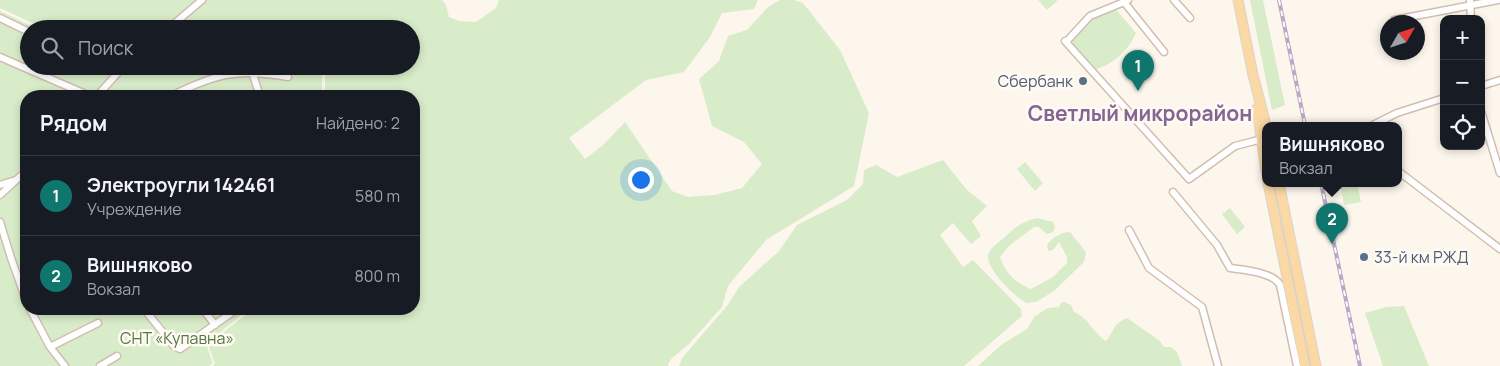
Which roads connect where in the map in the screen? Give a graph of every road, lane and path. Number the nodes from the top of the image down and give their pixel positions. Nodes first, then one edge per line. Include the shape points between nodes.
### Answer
1 (202, 0) edge
2 (1174, 0) edge
3 (1238, 0) edge
4 (1498, 0) edge
5 (1126, 1) edge
6 (1470, 3) edge
7 (1416, 15) edge
8 (0, 18) edge
9 (1190, 18) dead end
10 (179, 20) edge
11 (20, 28) edge
12 (1164, 52) dead end
13 (0, 57) edge
14 (20, 66) edge
15 (42, 75) edge
16 (114, 75) edge
17 (222, 75) edge
18 (253, 75) edge
19 (270, 75) edge
20 (1253, 75) junction
21 (288, 78) dead end
22 (1500, 80) edge
23 (1485, 85) edge
24 (76, 90) edge
25 (102, 90) edge
26 (183, 90) edge
27 (258, 90) edge
28 (1440, 99) edge
29 (1265, 122) edge
30 (1379, 122) edge
31 (1485, 124) edge
32 (1262, 132) edge
33 (1262, 138) edge
34 (1500, 173) edge
35 (1402, 174) edge
36 (20, 179) edge
37 (20, 180) edge
38 (0, 185) edge
39 (1269, 187) edge
40 (1280, 187) edge
41 (1173, 192) dead end
42 (0, 195) edge
43 (0, 222) edge
44 (1130, 230) dead end
45 (1500, 249) edge
46 (20, 283) edge
47 (34, 315) edge
48 (149, 315) edge
49 (208, 315) edge
50 (228, 315) edge
51 (98, 323) dead end
52 (215, 324) junction
53 (50, 347) junction
54 (117, 356) dead end
55 (65, 366) edge
56 (100, 366) edge
57 (1218, 366) edge
58 (1297, 366) edge
59 (1305, 366) edge
60 (1316, 366) edge

1 - 10 street
2 - 9 street
3 - 20 main road
4 - 6 street
5 - 12 street
5 - 33 street via 1090,16 1066,41 1189,179 1235,146
6 - 7 street
8 - 11 street
13 - 14 street
15 - 24 street
16 - 25 street
17 - 26 street
18 - 27 street
19 - 21 street
20 - 29 main road
20 - 32 main road
22 - 23 street
28 - 30 street
31 - 34 street
35 - 45 street
36 - 38 street
37 - 42 street
39 - 59 main road
40 - 60 main road
41 - 58 street via 1217,245 1230,268 1253,271 1277,280
43 - 46 street
44 - 57 street via 1149,268 1202,307
47 - 53 street
48 - 52 street via 177,348 182,348
49 - 52 street
50 - 52 street
51 - 53 street
53 - 55 street
54 - 56 street

